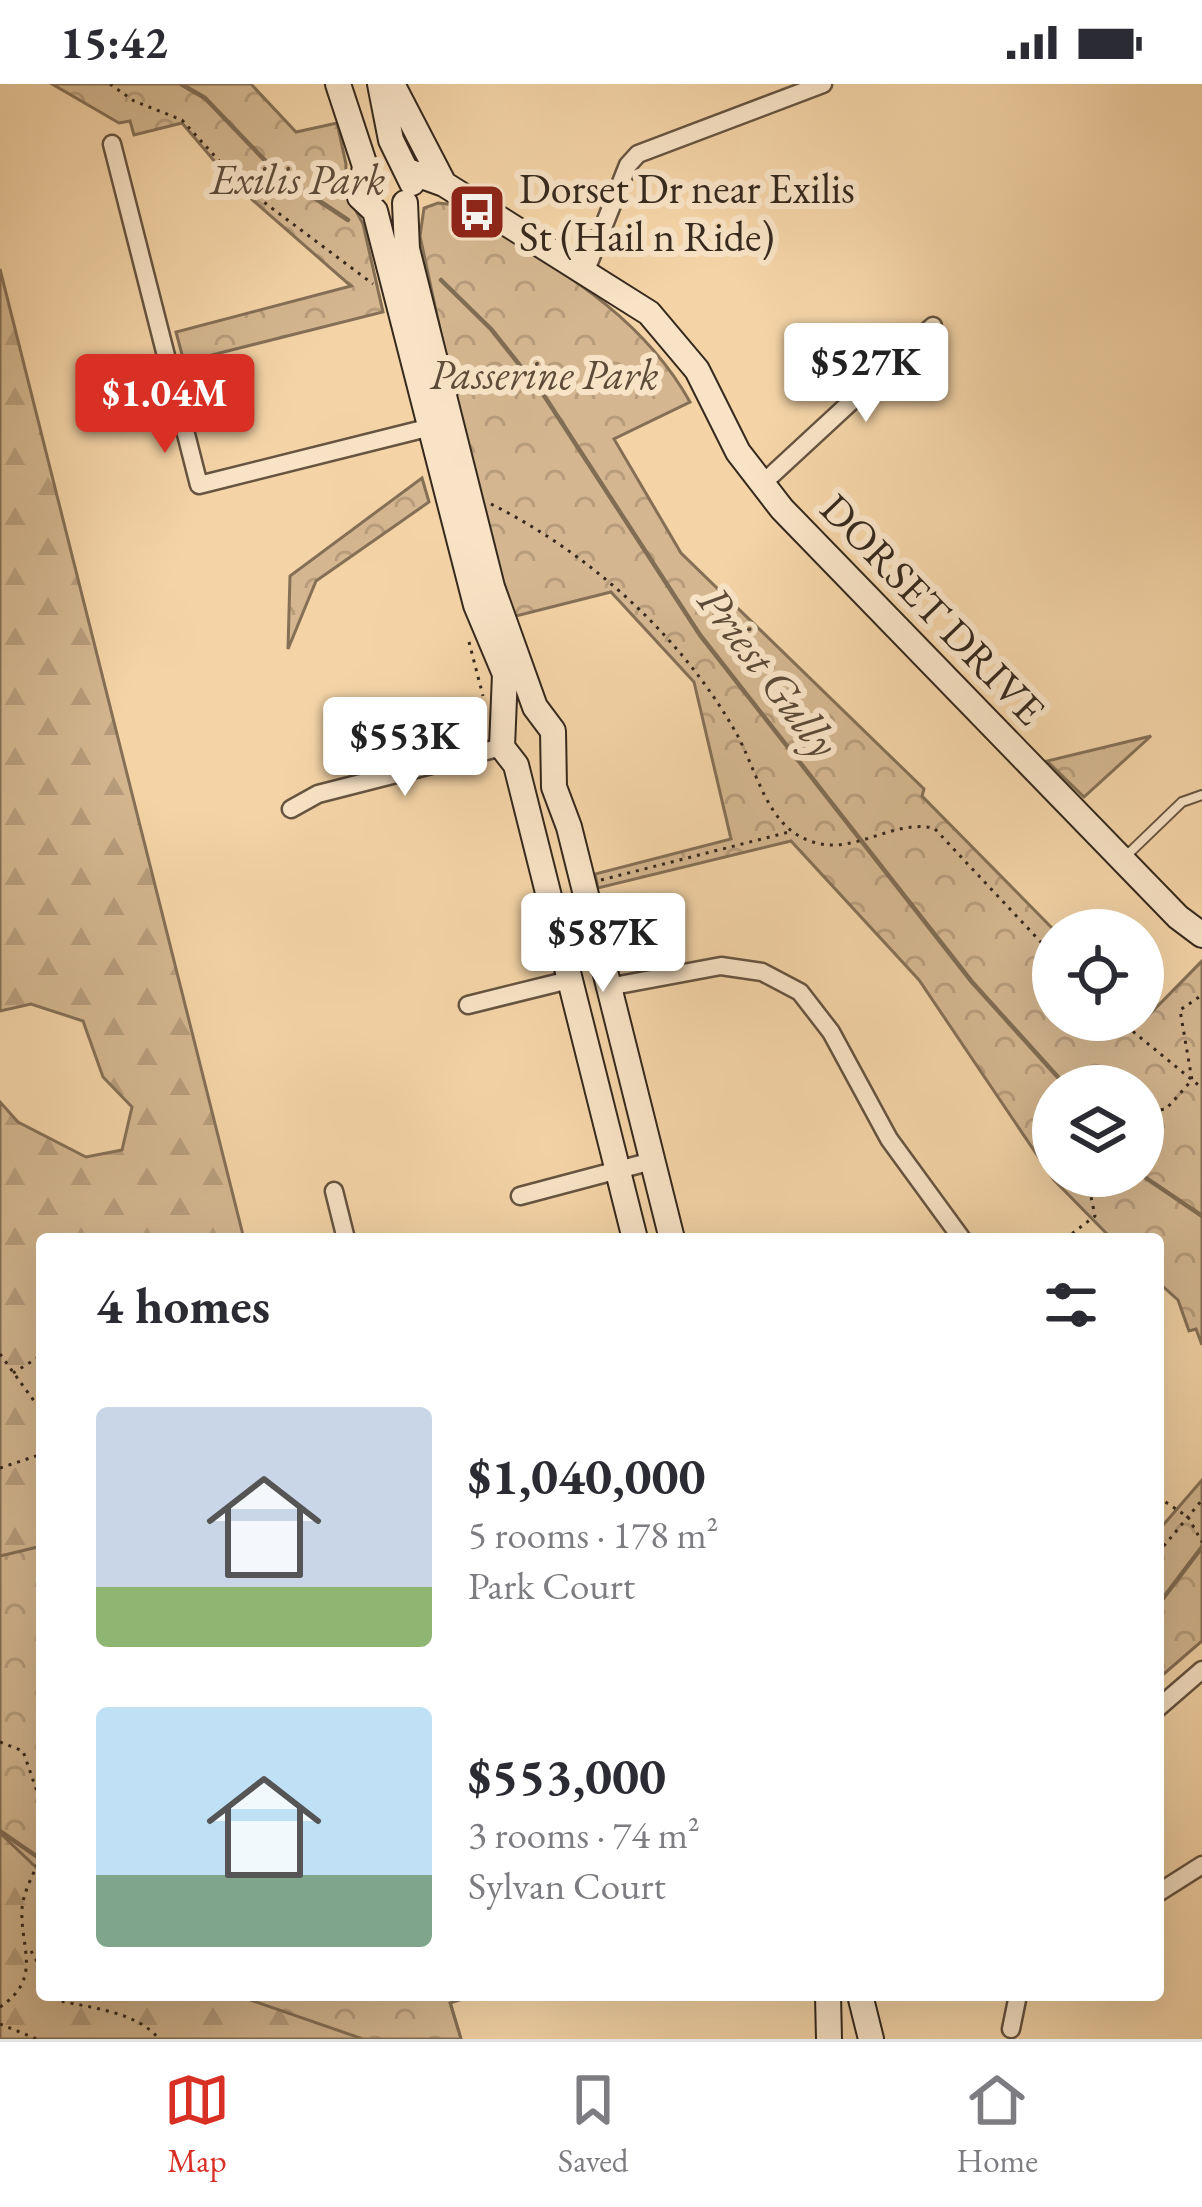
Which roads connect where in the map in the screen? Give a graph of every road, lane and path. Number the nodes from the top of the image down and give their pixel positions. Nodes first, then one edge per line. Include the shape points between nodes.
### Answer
1 (110, 84) edge
2 (338, 84) edge
3 (380, 84) edge
4 (392, 84) edge
5 (823, 84) edge
6 (112, 144) dead end
7 (365, 166) junction
8 (405, 168) junction
9 (452, 189) junction
10 (407, 200) junction
11 (375, 211) junction
12 (586, 270) junction
13 (379, 283) dead end
14 (933, 326) dead end
15 (431, 427) junction
16 (762, 484) junction
17 (469, 497) junction
18 (464, 624) dead end
19 (486, 709) dead end
20 (544, 719) junction
21 (508, 747) junction
22 (551, 754) junction
23 (1202, 795) edge
24 (291, 809) dead end
25 (791, 832) junction
26 (1122, 860) junction
27 (583, 884) junction
28 (1032, 933) edge
29 (1202, 935) edge
30 (568, 980) junction
31 (608, 988) junction
32 (1202, 995) edge
33 (468, 1005) dead end
34 (1145, 1041) edge
35 (1192, 1080) junction
36 (1202, 1088) edge
37 (1164, 1109) edge
38 (652, 1161) junction
39 (617, 1170) junction
40 (334, 1191) dead end
41 (520, 1196) dead end
42 (1091, 1197) edge
43 (344, 1233) edge
44 (633, 1233) edge
45 (670, 1233) edge
46 (952, 1233) edge
47 (1073, 1233) edge
48 (0, 1354) edge
49 (36, 1359) edge
50 (14, 1373) junction
51 (36, 1404) edge
52 (36, 1456) edge
53 (0, 1468) edge
54 (1202, 1500) edge
55 (1164, 1501) edge
56 (1188, 1517) junction
57 (1201, 1541) edge
58 (1164, 1546) edge
59 (1202, 1670) edge
60 (1164, 1703) edge
61 (0, 1742) edge
62 (36, 1789) edge
63 (1202, 1865) edge
64 (36, 1870) edge
65 (1164, 1889) edge
66 (30, 1950) junction
67 (36, 1960) edge
68 (60, 2001) edge
69 (828, 2001) edge
70 (862, 2001) edge
71 (1017, 2001) edge
72 (0, 2007) edge
73 (0, 2024) edge
74 (1011, 2029) dead end
75 (824, 2038) edge
76 (37, 2039) edge
77 (159, 2039) edge
78 (871, 2039) edge

1 - 13 path via 182,120 242,184
2 - 7 street
3 - 8 street
4 - 9 street
5 - 12 street via 638,154
6 - 15 street via 199,485
7 - 8 street via 383,158
7 - 11 street via 360,196
8 - 9 street, DORSET DRIVE
8 - 10 street
9 - 10 street
9 - 12 street, DORSET DRIVE
10 - 11 street via 392,212
10 - 17 street via 407,249
11 - 15 street
12 - 16 street, DORSET DRIVE via 670,335
14 - 16 street
15 - 21 street via 476,605 505,674
16 - 26 street, DORSET DRIVE
17 - 20 street via 501,615
17 - 25 path via 574,553 700,674
18 - 19 path
20 - 21 street via 526,714
20 - 22 street via 555,739
21 - 22 street via 540,765
21 - 24 street via 318,794
21 - 30 street
22 - 27 street
23 - 26 lane via 1182,802
25 - 27 path
25 - 28 path via 813,843 850,845 934,828
26 - 29 street, DORSET DRIVE
27 - 31 street
30 - 33 street
30 - 39 street
31 - 38 street
31 - 46 street via 721,966 763,972 800,992
32 - 35 path via 1180,1010
34 - 35 path
35 - 36 path
35 - 37 path
38 - 39 street
38 - 45 street
39 - 41 street
39 - 44 street
40 - 43 street
42 - 47 path via 1095,1216
48 - 50 path
49 - 50 path
50 - 51 path
52 - 53 path
54 - 56 path
55 - 56 path
56 - 57 path
56 - 58 path
59 - 60 street
61 - 62 path via 23,1751
63 - 65 street
64 - 66 path via 22,1909
66 - 67 path
66 - 72 path via 14,1997
68 - 77 path via 108,2011
69 - 75 street
70 - 78 street
71 - 74 street
73 - 76 path

